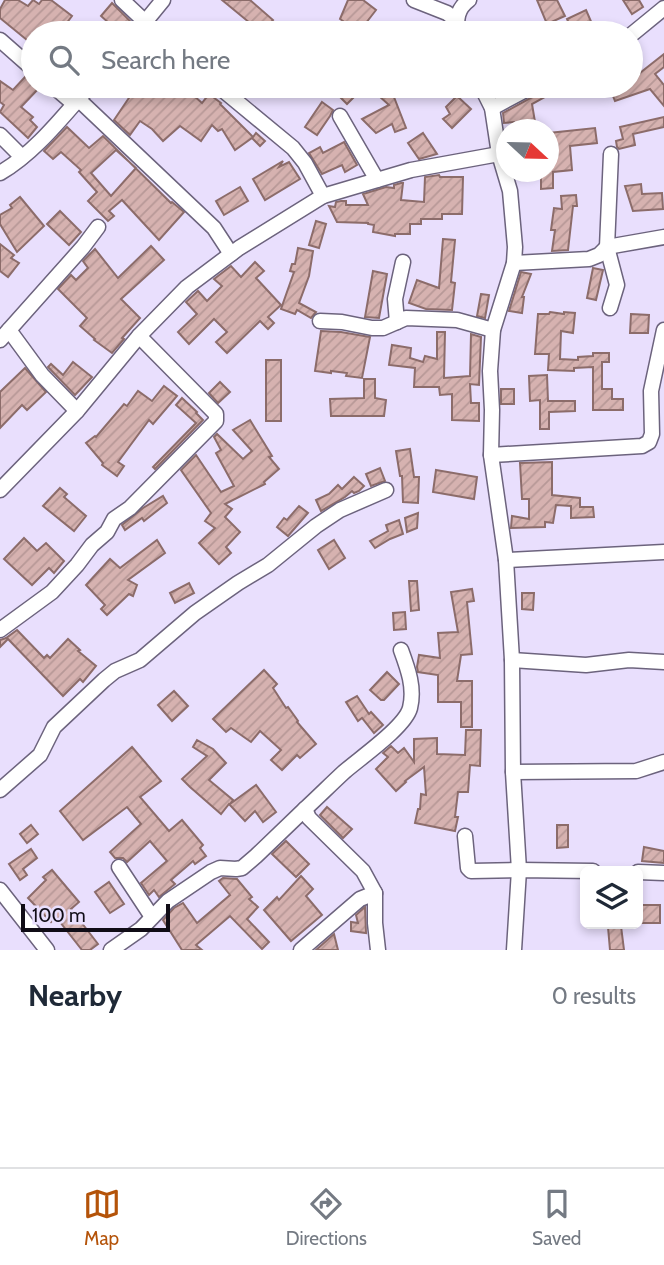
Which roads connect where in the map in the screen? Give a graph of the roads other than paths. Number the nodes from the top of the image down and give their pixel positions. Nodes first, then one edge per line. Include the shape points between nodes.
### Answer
1 (122, 0) edge
2 (163, 0) edge
3 (414, 0) edge
4 (664, 8) edge
5 (458, 14) edge
6 (139, 21) edge
7 (151, 21) edge
8 (643, 25) edge
9 (0, 40) edge
10 (21, 58) edge
11 (70, 98) edge
12 (80, 98) edge
13 (233, 98) edge
14 (487, 98) edge
15 (511, 98) edge
16 (76, 102) junction
17 (492, 108) junction
18 (341, 116) dead end
19 (496, 134) edge
20 (0, 135) edge
21 (611, 154) dead end
22 (496, 155) edge
23 (22, 157) junction
24 (0, 173) edge
25 (376, 180) junction
26 (507, 182) edge
27 (323, 196) junction
28 (98, 227) dead end
29 (664, 237) edge
30 (607, 247) junction
31 (231, 254) junction
32 (403, 262) dead end
33 (514, 262) junction
34 (610, 308) dead end
35 (320, 321) dead end
36 (397, 322) junction
37 (493, 330) junction
38 (664, 330) edge
39 (5, 335) edge
40 (139, 337) junction
41 (77, 411) junction
42 (656, 442) edge
43 (491, 455) junction
44 (386, 489) dead end
45 (0, 490) edge
46 (664, 552) edge
47 (506, 560) junction
48 (0, 630) edge
49 (401, 650) dead end
50 (512, 660) junction
51 (664, 662) edge
52 (664, 762) edge
53 (513, 772) junction
54 (0, 790) edge
55 (305, 809) junction
56 (465, 836) dead end
57 (119, 867) dead end
58 (519, 870) junction
59 (580, 871) edge
60 (643, 872) edge
61 (664, 873) edge
62 (0, 890) edge
63 (375, 893) junction
64 (152, 917) junction
65 (47, 950) edge
66 (111, 950) edge
67 (301, 950) edge
68 (378, 950) edge
69 (514, 950) edge

1 - 6 street
2 - 7 street
3 - 5 street
4 - 8 street
9 - 10 street
11 - 16 street
12 - 16 street
13 - 27 street via 293,148
14 - 17 street
15 - 17 street
16 - 23 street
16 - 31 street via 214,228
17 - 19 street
18 - 25 street
20 - 23 street
21 - 30 street
22 - 25 street
23 - 24 street
25 - 27 street
26 - 33 street
27 - 31 street
28 - 39 street
29 - 30 street
30 - 33 street via 589,258
30 - 34 street via 617,285
31 - 40 street via 187,287
32 - 36 street via 395,299
33 - 37 street
35 - 36 street via 372,328
36 - 37 street via 405,318 457,320
37 - 43 street
38 - 42 street via 651,391
39 - 41 street
40 - 41 street
40 - 48 street via 216,414 216,421 114,519 52,592
41 - 45 street
42 - 43 street
43 - 47 street
44 - 54 street via 316,526 268,565 195,612 140,660 114,671 54,727 40,754
46 - 47 street
47 - 50 street
49 - 55 street via 410,675 410,710
50 - 51 street via 586,665
50 - 53 street
52 - 53 street via 636,771
53 - 58 street
55 - 63 street via 363,871
55 - 64 street via 242,867 211,872
56 - 58 street via 471,871
57 - 64 street
58 - 59 street
58 - 69 street
60 - 61 street
62 - 65 street
63 - 67 street via 360,899
63 - 68 street
64 - 66 street

